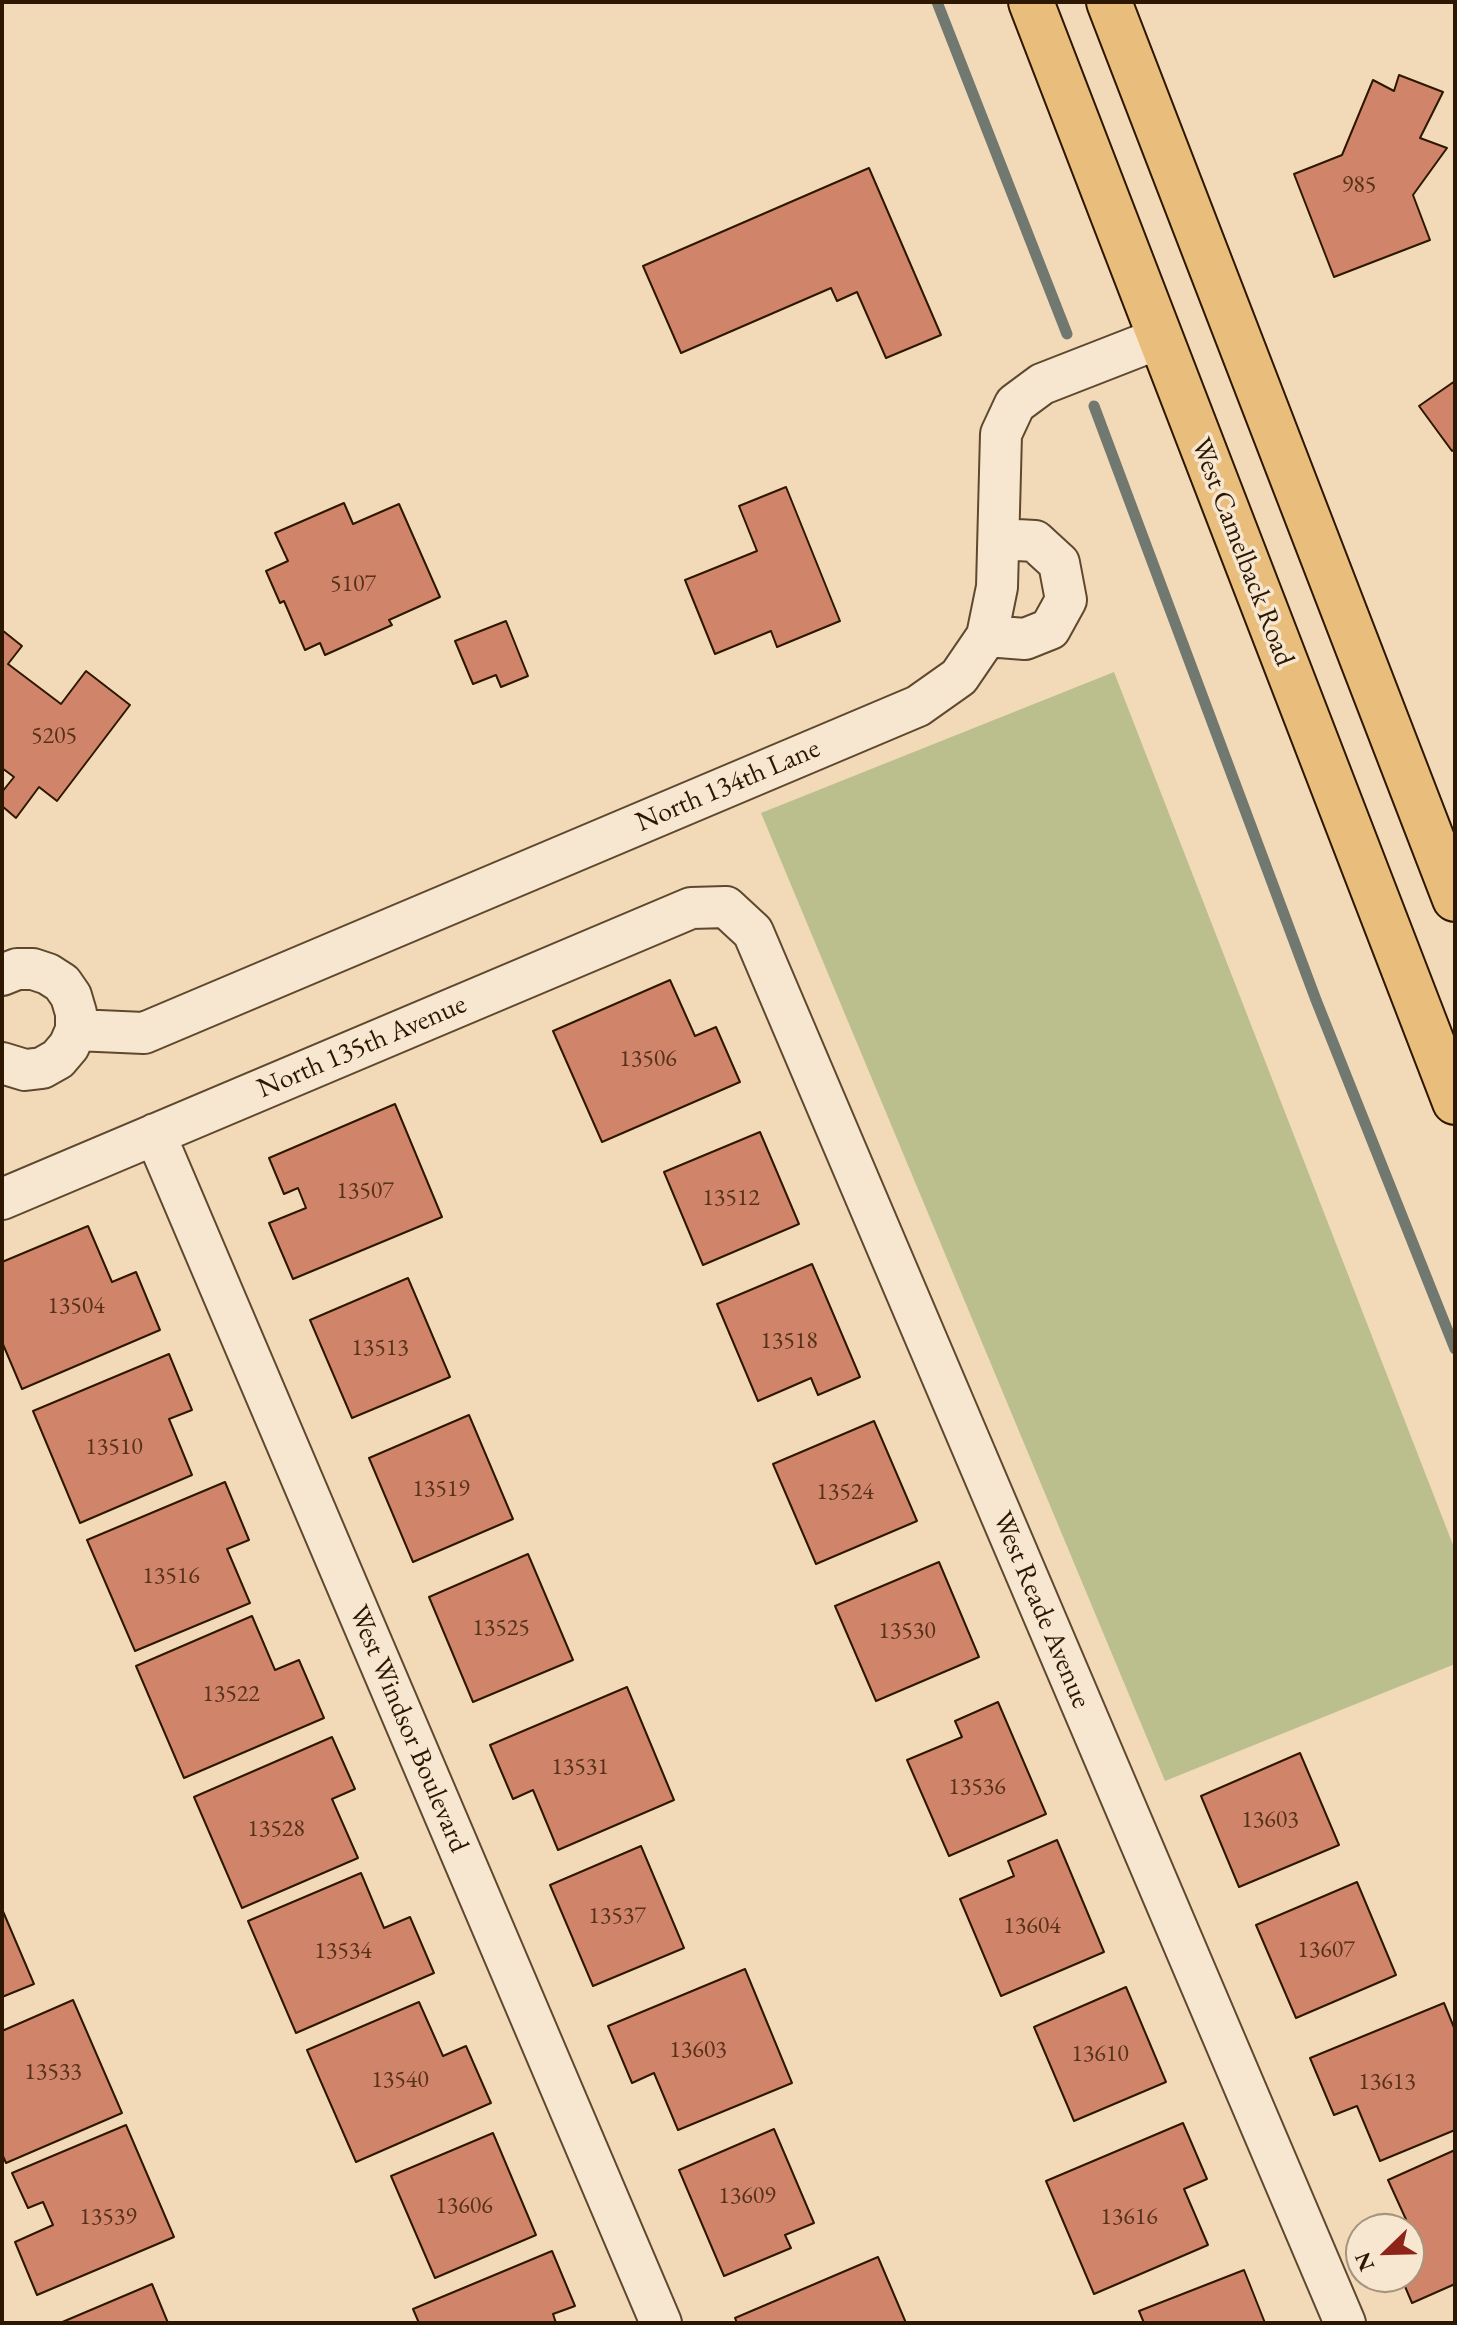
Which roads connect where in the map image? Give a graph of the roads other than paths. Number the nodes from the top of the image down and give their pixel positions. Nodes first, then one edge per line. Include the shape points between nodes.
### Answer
1 (1109, 2) edge
2 (1041, 5) edge
3 (1160, 338) junction
4 (999, 539) junction
5 (987, 636) junction
6 (1455, 899) edge
7 (726, 907) joint
8 (2, 975) edge
9 (76, 1030) junction
10 (2, 1063) edge
11 (1455, 1102) edge
12 (155, 1134) junction
13 (2, 1199) edge
14 (661, 2323) edge
15 (1345, 2323) edge

1 - 6 main road
2 - 3 main road, West Camelback Road
3 - 4 street, North 134th Lane via 1042,384 1015,404 1001,434
3 - 11 main road, West Camelback Road
4 - 5 street, North 134th Lane
4 - 5 street via 1035,541 1059,563 1066,600 1050,629 1025,639
5 - 9 street, North 134th Lane via 959,677 918,706 144,1033
7 - 12 street, North 135th Avenue via 691,908
7 - 15 street, West Reade Avenue via 753,932
8 - 9 street via 33,969 62,983 74,1004
9 - 10 street via 58,1059 42,1068 25,1070
12 - 13 street, North 135th Avenue
12 - 14 street, West Windsor Boulevard

